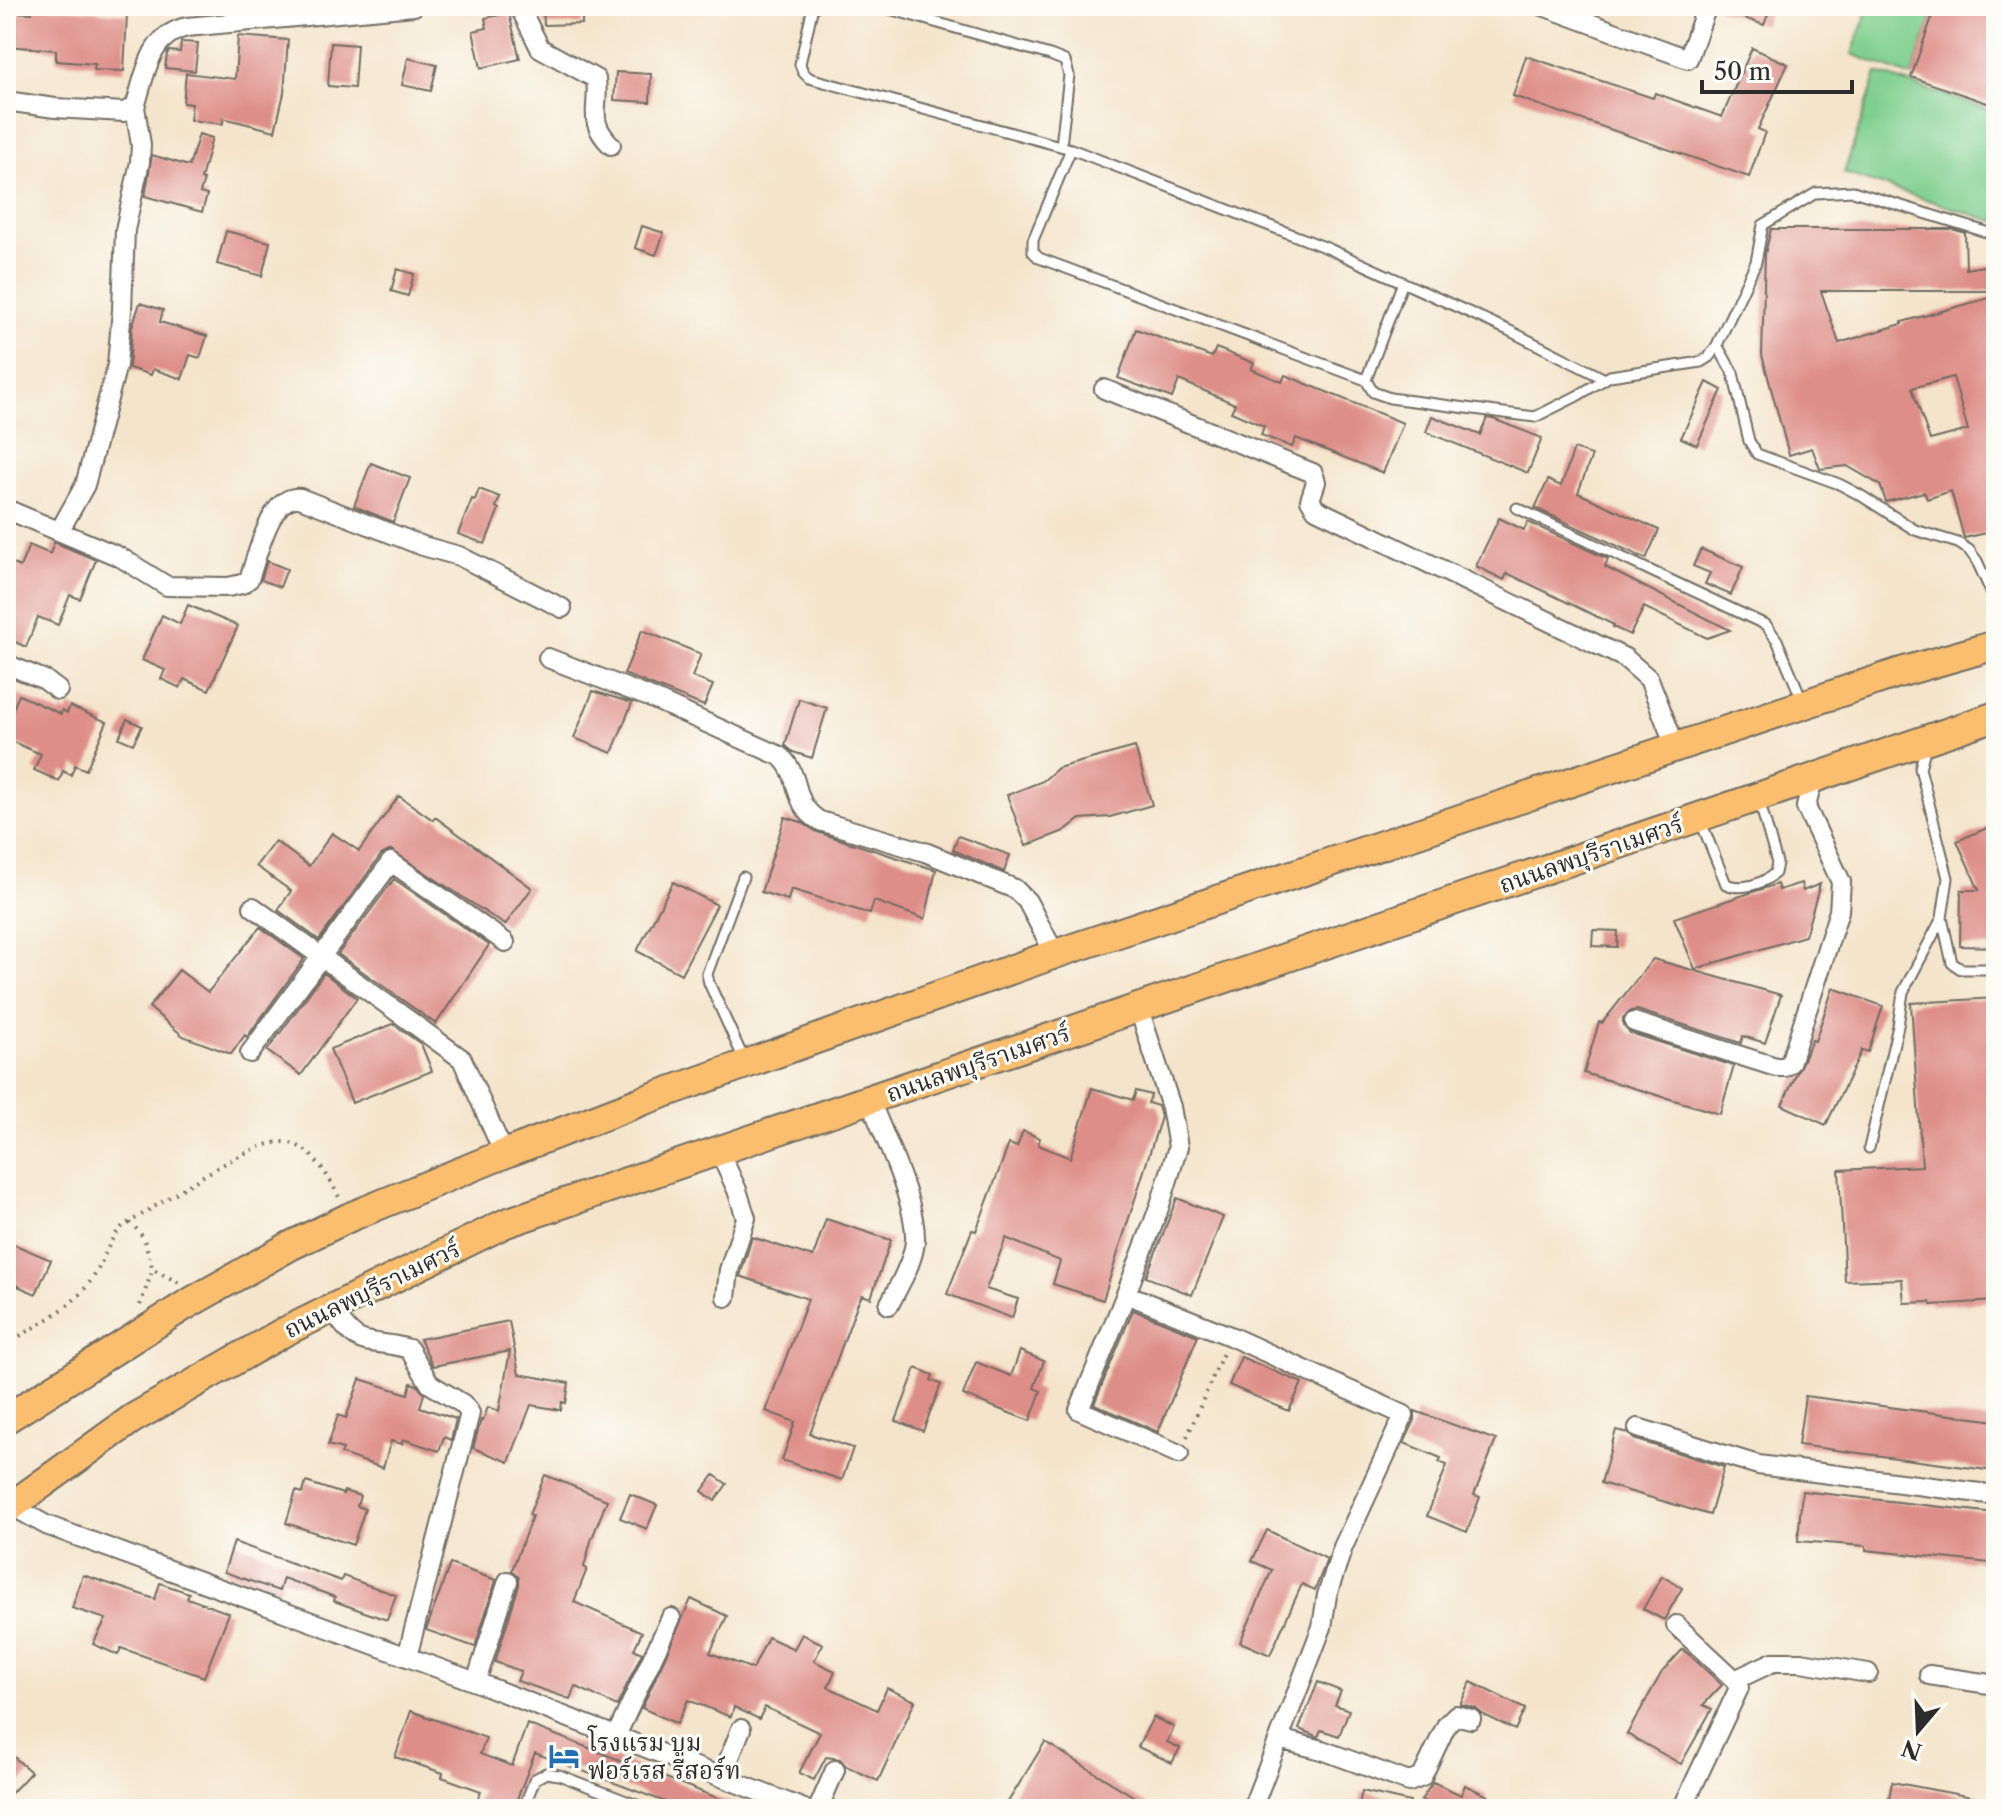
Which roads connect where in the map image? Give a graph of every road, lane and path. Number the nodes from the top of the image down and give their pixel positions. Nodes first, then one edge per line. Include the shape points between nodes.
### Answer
1 (414, 6) edge
2 (519, 6) edge
3 (813, 6) edge
4 (879, 6) edge
5 (1543, 6) edge
6 (1707, 6) edge
7 (6, 101) edge
8 (135, 107) junction
9 (611, 145) dead end
10 (1066, 147) junction
11 (1996, 235) edge
12 (1403, 282) junction
13 (1717, 345) junction
14 (1605, 379) junction
15 (1366, 380) junction
16 (1104, 389) dead end
17 (1517, 508) dead end
18 (6, 509) edge
19 (60, 530) junction
20 (1996, 603) edge
21 (562, 608) dead end
22 (1996, 645) edge
23 (548, 658) dead end
24 (6, 664) edge
25 (58, 690) dead end
26 (1804, 705) junction
27 (1996, 716) edge
28 (1928, 741) junction
29 (1675, 746) junction
30 (1813, 779) junction
31 (1758, 797) junction
32 (1699, 817) junction
33 (743, 877) dead end
34 (253, 907) dead end
35 (1942, 918) junction
36 (505, 942) dead end
37 (1055, 954) junction
38 (321, 956) junction
39 (1996, 969) edge
40 (1138, 1006) junction
41 (1634, 1022) dead end
42 (250, 1053) dead end
43 (746, 1065) junction
44 (870, 1100) junction
45 (1869, 1148) dead end
46 (719, 1151) junction
47 (504, 1154) junction
48 (350, 1217) junction
49 (129, 1223) junction
50 (1126, 1294) junction
51 (202, 1295) junction
52 (726, 1297) dead end
53 (889, 1305) dead end
54 (332, 1309) junction
55 (1230, 1336) junction
56 (6, 1344) edge
57 (6, 1419) edge
58 (1638, 1428) dead end
59 (1179, 1454) joint
60 (1996, 1495) edge
61 (9, 1508) edge
62 (508, 1581) dead end
63 (671, 1618) dead end
64 (1676, 1625) dead end
65 (407, 1657) junction
66 (1868, 1673) dead end
67 (1929, 1675) dead end
68 (1735, 1680) junction
69 (476, 1682) junction
70 (1996, 1685) edge
71 (1471, 1719) dead end
72 (741, 1729) dead end
73 (616, 1736) junction
74 (1279, 1739) junction
75 (835, 1770) dead end
76 (722, 1777) junction
77 (765, 1802) edge
78 (523, 1809) edge
79 (647, 1809) edge
80 (804, 1809) edge
81 (818, 1809) edge
82 (1252, 1809) edge
83 (1682, 1809) edge

1 - 8 street via 177,29 156,46
2 - 9 street via 540,48 596,79 594,118
3 - 10 lane via 800,64 809,78
4 - 10 lane via 1062,59 1069,75
5 - 6 street via 1688,59
7 - 8 street via 116,113
8 - 19 street via 140,162 125,230 115,377 85,485
10 - 12 lane
10 - 15 lane via 1033,240 1039,258
11 - 13 lane via 1853,191 1816,193 1763,225 1756,262
12 - 14 lane
12 - 15 lane
13 - 14 lane via 1701,362
13 - 20 lane via 1733,373 1757,454 1839,484 1915,530 1958,543 1977,561
14 - 15 lane via 1546,413 1528,417 1390,398 1373,392
16 - 29 street via 1313,473 1310,500 1316,509 1625,658 1649,679
17 - 26 lane via 1766,625
18 - 19 street
19 - 21 street via 167,586 233,586 249,579 276,508 296,497 459,556
22 - 26 main road
23 - 37 street via 780,756 792,771 800,803 820,821 925,852 1015,889
24 - 25 street
26 - 29 main road
27 - 28 main road, ถนนลพบุรีราเมศวร์
28 - 30 main road, ถนนลพบุรีราเมศวร์
28 - 35 lane via 1920,768 1948,878
29 - 37 main road
30 - 31 main road, ถนนลพบุรีราเมศวร์
30 - 41 street via 1806,807 1841,882 1839,911 1790,1063 1776,1067
31 - 32 main road, ถนนลพบุรีราเมศวร์
31 - 32 lane via 1777,863 1766,880 1739,888 1726,884
32 - 40 main road, ถนนลพบุรีราเมศวร์
33 - 43 lane via 707,974
34 - 38 street
35 - 39 lane via 1952,963 1961,969
35 - 45 lane via 1903,992
36 - 38 street via 391,862
37 - 43 main road
38 - 42 street
38 - 47 street via 462,1059
40 - 44 main road, ถนนลพบุรีราเมศวร์
40 - 50 street via 1171,1107 1178,1147
43 - 47 main road
44 - 46 main road, ถนนลพบุรีราเมศวร์
44 - 53 street via 915,1228 912,1254
46 - 52 street via 746,1218
46 - 54 main road, ถนนลพบุรีราเมศวร์ via 506,1223
47 - 48 main road
48 - 49 path via 316,1160 299,1146 281,1141 255,1147
48 - 51 main road
49 - 51 path via 146,1241 153,1269
49 - 56 path via 112,1236 87,1287 62,1310
50 - 55 street
50 - 59 street via 1079,1410
51 - 57 main road
54 - 61 main road, ถนนลพบุรีราเมศวร์ via 132,1419
54 - 65 street via 354,1338 409,1349 434,1388 470,1413
55 - 59 path
55 - 74 street via 1404,1415 1343,1547 1322,1627
58 - 60 street via 1758,1465
61 - 65 street
62 - 69 street
63 - 73 street
64 - 68 street
65 - 69 street
66 - 68 street via 1773,1662
67 - 70 street
68 - 83 street via 1739,1688
69 - 73 street
71 - 74 street via 1456,1715 1447,1724 1422,1777 1409,1782
72 - 76 street
73 - 76 street
74 - 82 street
75 - 81 street
76 - 77 street
77 - 80 street
78 - 79 lane via 535,1779 546,1773

